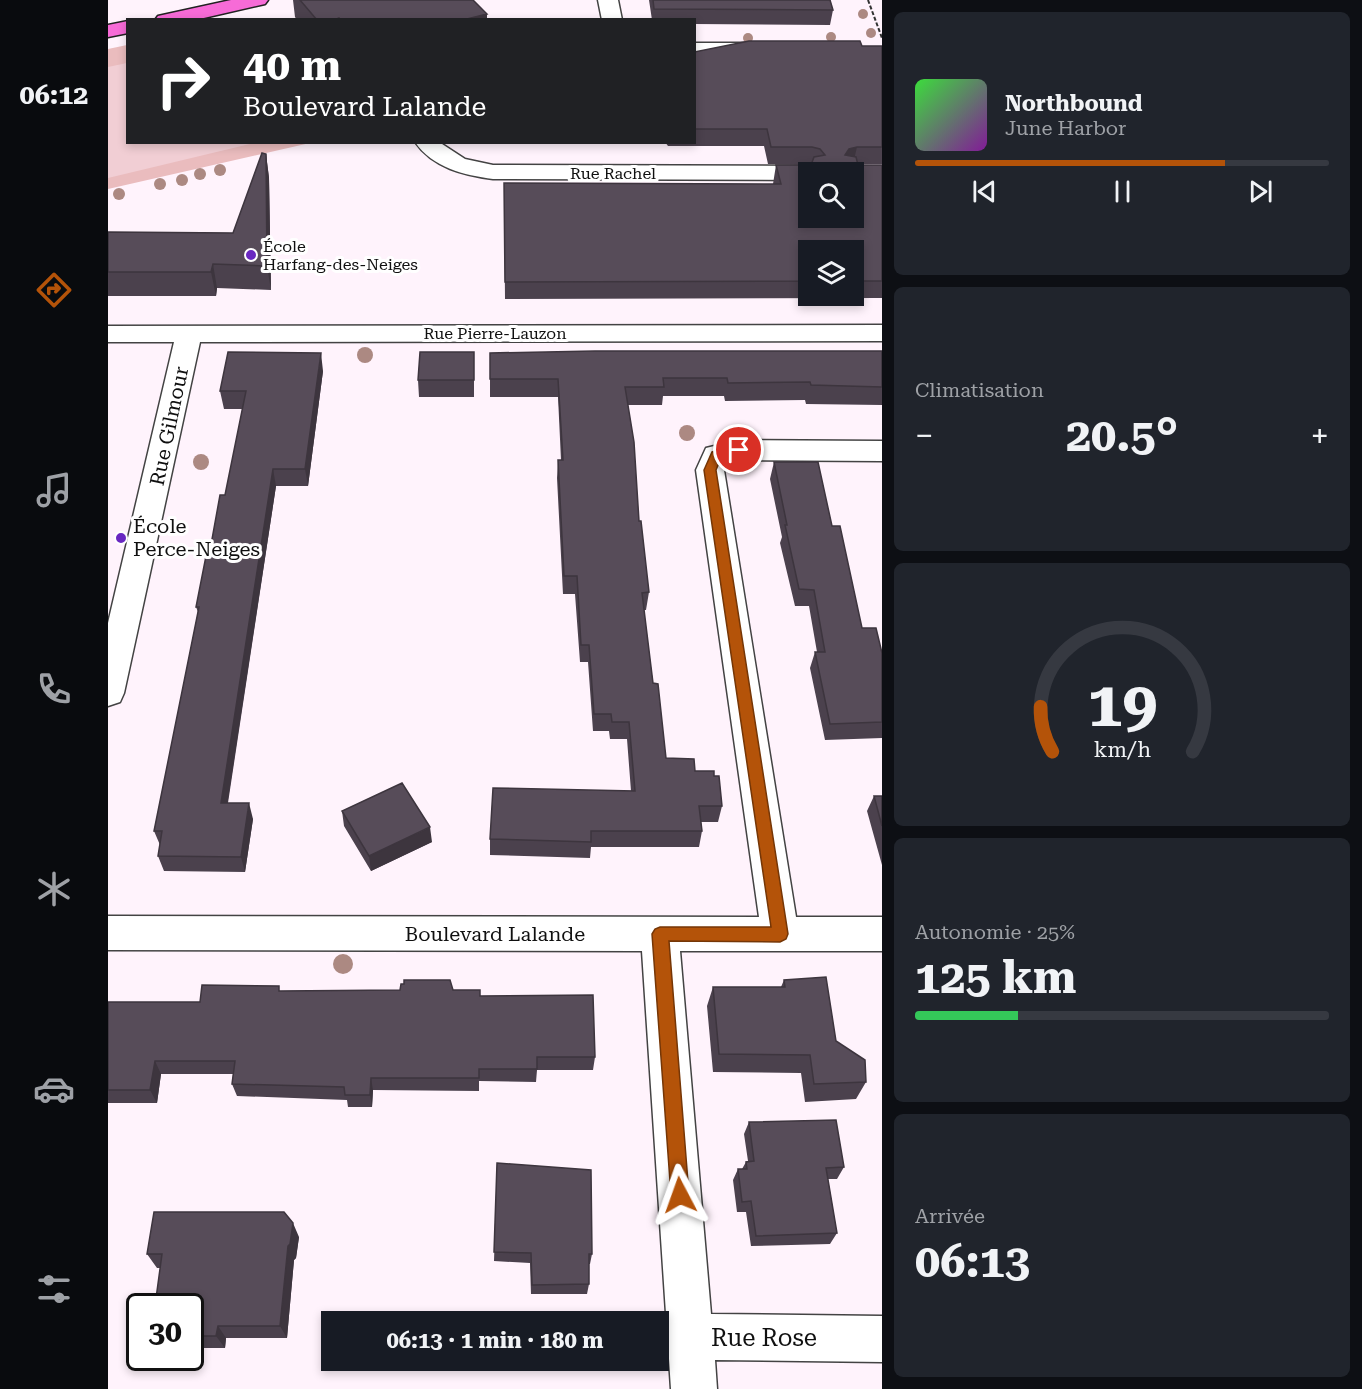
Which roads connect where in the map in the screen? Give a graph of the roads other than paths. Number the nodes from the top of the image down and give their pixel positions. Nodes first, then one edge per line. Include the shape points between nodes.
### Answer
1 (258, 0) edge
2 (608, 0) edge
3 (174, 18) edge
4 (612, 18) edge
5 (126, 28) edge
6 (108, 32) edge
7 (696, 49) edge
8 (777, 49) edge
9 (428, 144) edge
10 (798, 173) edge
11 (189, 333) junction
12 (882, 333) edge
13 (108, 334) edge
14 (882, 451) edge
15 (108, 693) edge
16 (108, 933) edge
17 (660, 934) junction
18 (780, 934) junction
19 (882, 934) edge
20 (691, 1337) junction
21 (882, 1338) edge
22 (694, 1389) edge

1 - 3 main road
2 - 4 street
5 - 6 main road
7 - 8 street
9 - 10 street, Rue Rachel via 448,162 493,172
11 - 12 street, Rue Pierre-Lauzon
11 - 13 street, Rue Pierre-Lauzon
11 - 15 street, Rue Gilmour
14 - 18 street via 739,450 716,455 710,470
16 - 17 street, Boulevard Lalande
17 - 18 street, Boulevard Lalande
17 - 20 street, Rue Rose
18 - 19 street, Boulevard Lalande
20 - 21 street, Rue Rose
20 - 22 street

